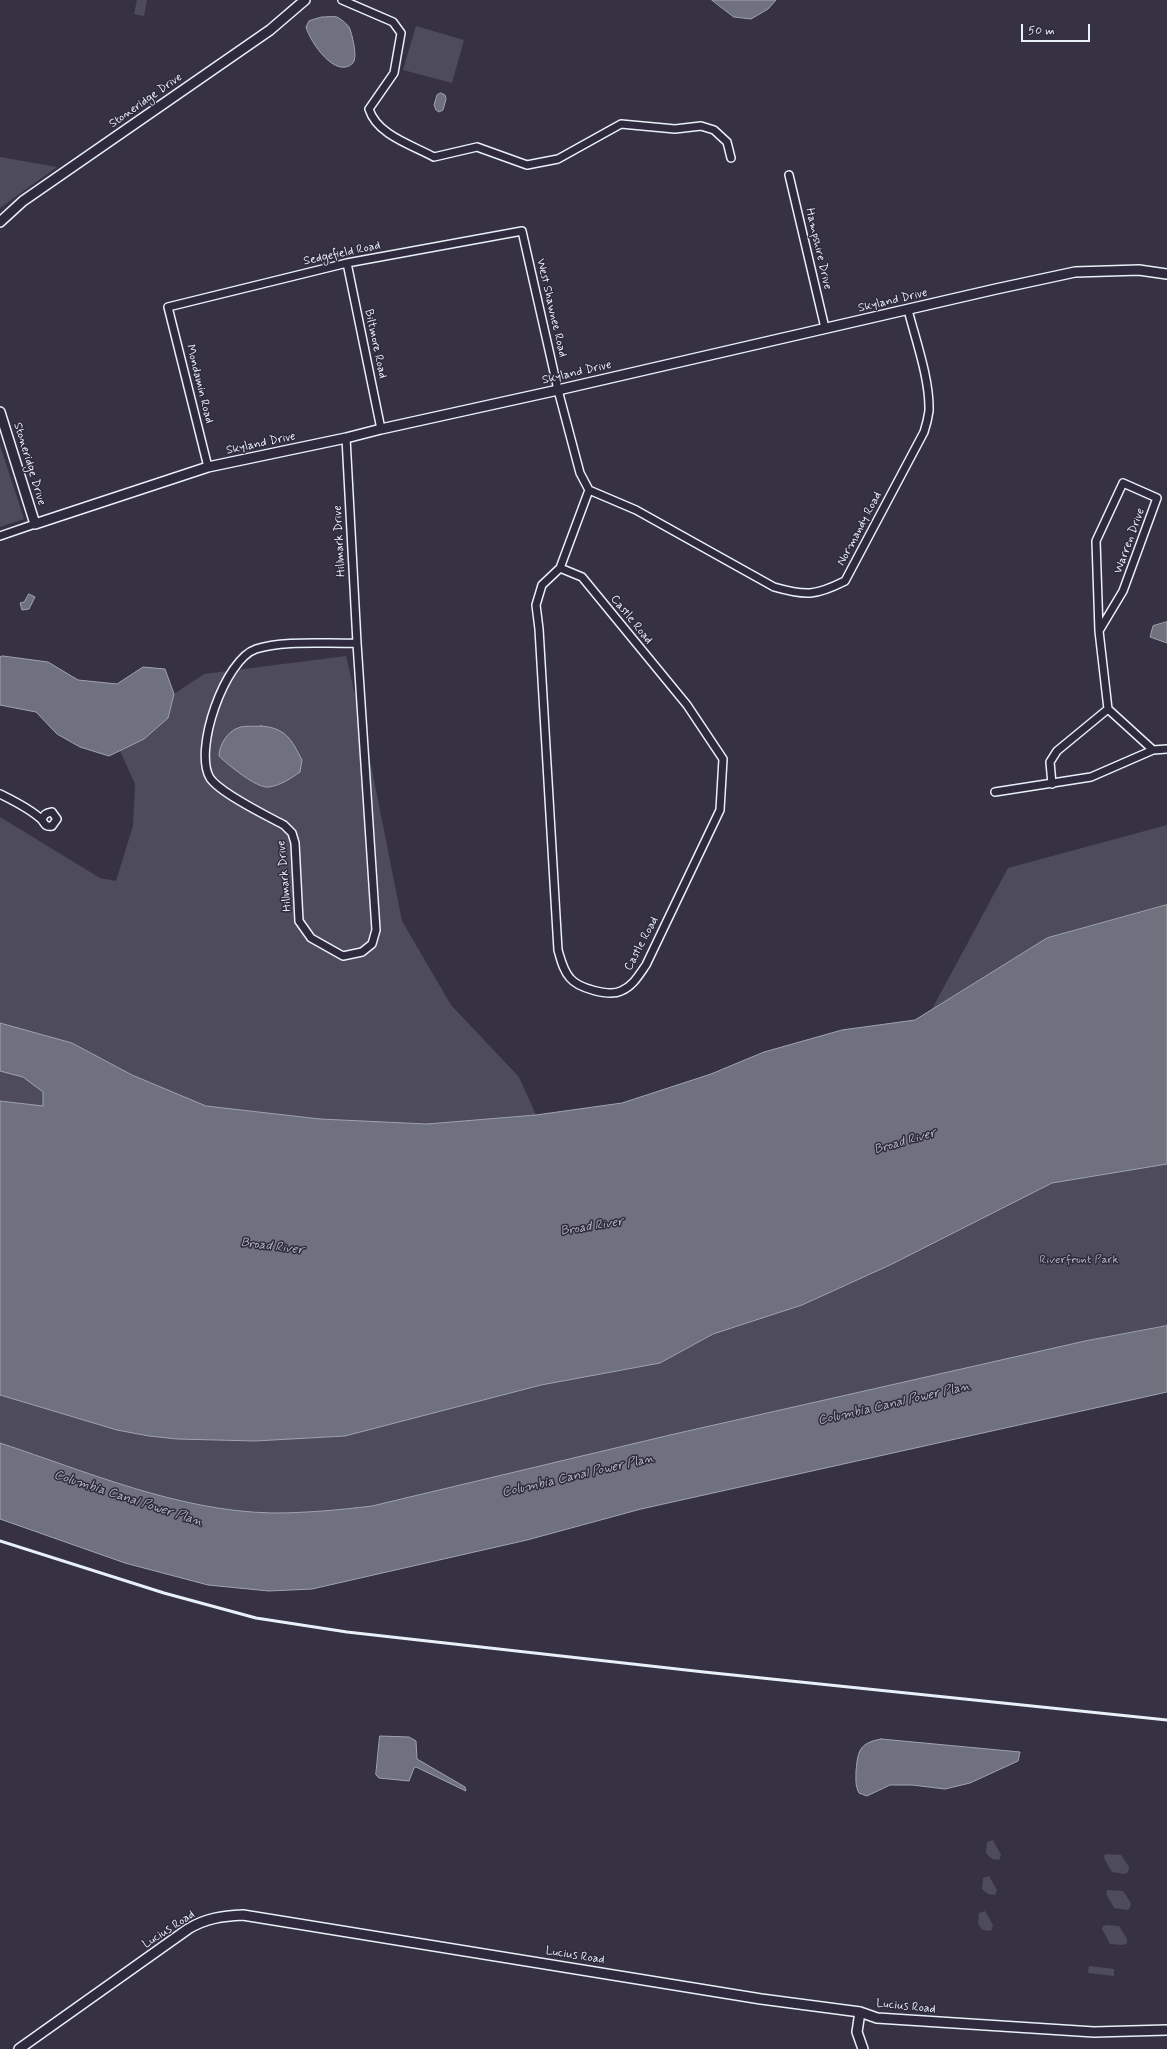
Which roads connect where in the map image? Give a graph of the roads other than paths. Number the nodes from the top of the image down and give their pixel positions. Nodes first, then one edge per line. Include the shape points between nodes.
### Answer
1 (305, 0) edge
2 (342, 0) edge
3 (731, 158) dead end
4 (789, 175) dead end
5 (0, 222) edge
6 (522, 231) joint
7 (347, 263) junction
8 (1167, 274) edge
9 (168, 307) joint
10 (908, 310) junction
11 (824, 328) junction
12 (558, 390) junction
13 (0, 412) edge
14 (381, 428) junction
15 (346, 438) junction
16 (208, 467) junction
17 (589, 490) junction
18 (35, 524) junction
19 (0, 536) edge
20 (560, 568) junction
21 (1099, 631) junction
22 (357, 643) junction
23 (1108, 709) junction
24 (1167, 749) edge
25 (1153, 750) junction
26 (1052, 784) junction
27 (995, 792) dead end
28 (0, 794) edge
29 (42, 820) dead end
30 (860, 2012) junction
31 (1167, 2030) edge
32 (19, 2049) edge
33 (862, 2049) edge

1 - 5 street, Stoneridge Drive via 270,30 23,201
2 - 3 street via 393,22 401,33 394,73 369,109 372,120 388,133 434,157 478,147 527,165 558,159 621,124 675,130 701,126 714,130 727,142
4 - 11 street, Hampshire Drive
6 - 7 street, Sedgefield Road
6 - 12 street, West Shawnee Road
7 - 9 street, Sedgefield Road
7 - 14 street, Biltmore Road
8 - 10 street, Skyland Drive via 1139,270 1076,272
9 - 16 street, Mondamin Road
10 - 11 street, Skyland Drive
10 - 17 street, Normandy Road via 929,397 929,413 924,432 845,581 823,592 799,594 774,587 636,510
11 - 12 street, Skyland Drive
12 - 14 street, Skyland Drive
12 - 17 street via 580,473
13 - 18 street, Stoneridge Drive
14 - 15 street, Skyland Drive
15 - 16 street, Skyland Drive
15 - 22 street, Hillmark Drive
16 - 18 street, Skyland Drive
17 - 20 street, Castle Road
18 - 19 street, Skyland Drive
20 - 20 street, Castle Road via 542,585 536,605 558,950 562,967 570,979 586,988 620,992 633,983 646,965 720,810 722,759 687,705 582,577
21 - 21 street, Warren Drive via 1123,591 1157,498 1124,483 1096,541
21 - 23 street, Warren Drive
22 - 22 street, Hillmark Drive via 376,930 372,944 362,952 343,956 310,938 299,921 295,843 292,833 284,825 222,789 210,779 205,766 205,751 213,713 225,682 240,662 255,649 273,645
23 - 25 street
23 - 26 street via 1057,751 1050,762
24 - 25 street
25 - 26 street via 1091,777
26 - 27 street
28 - 29 street via 22,805
30 - 31 street, Lucius Road via 877,2018 1060,2030
30 - 32 street, Lucius Road via 761,1999 243,1915 220,1916 199,1922 188,1929
30 - 33 street via 857,2032

